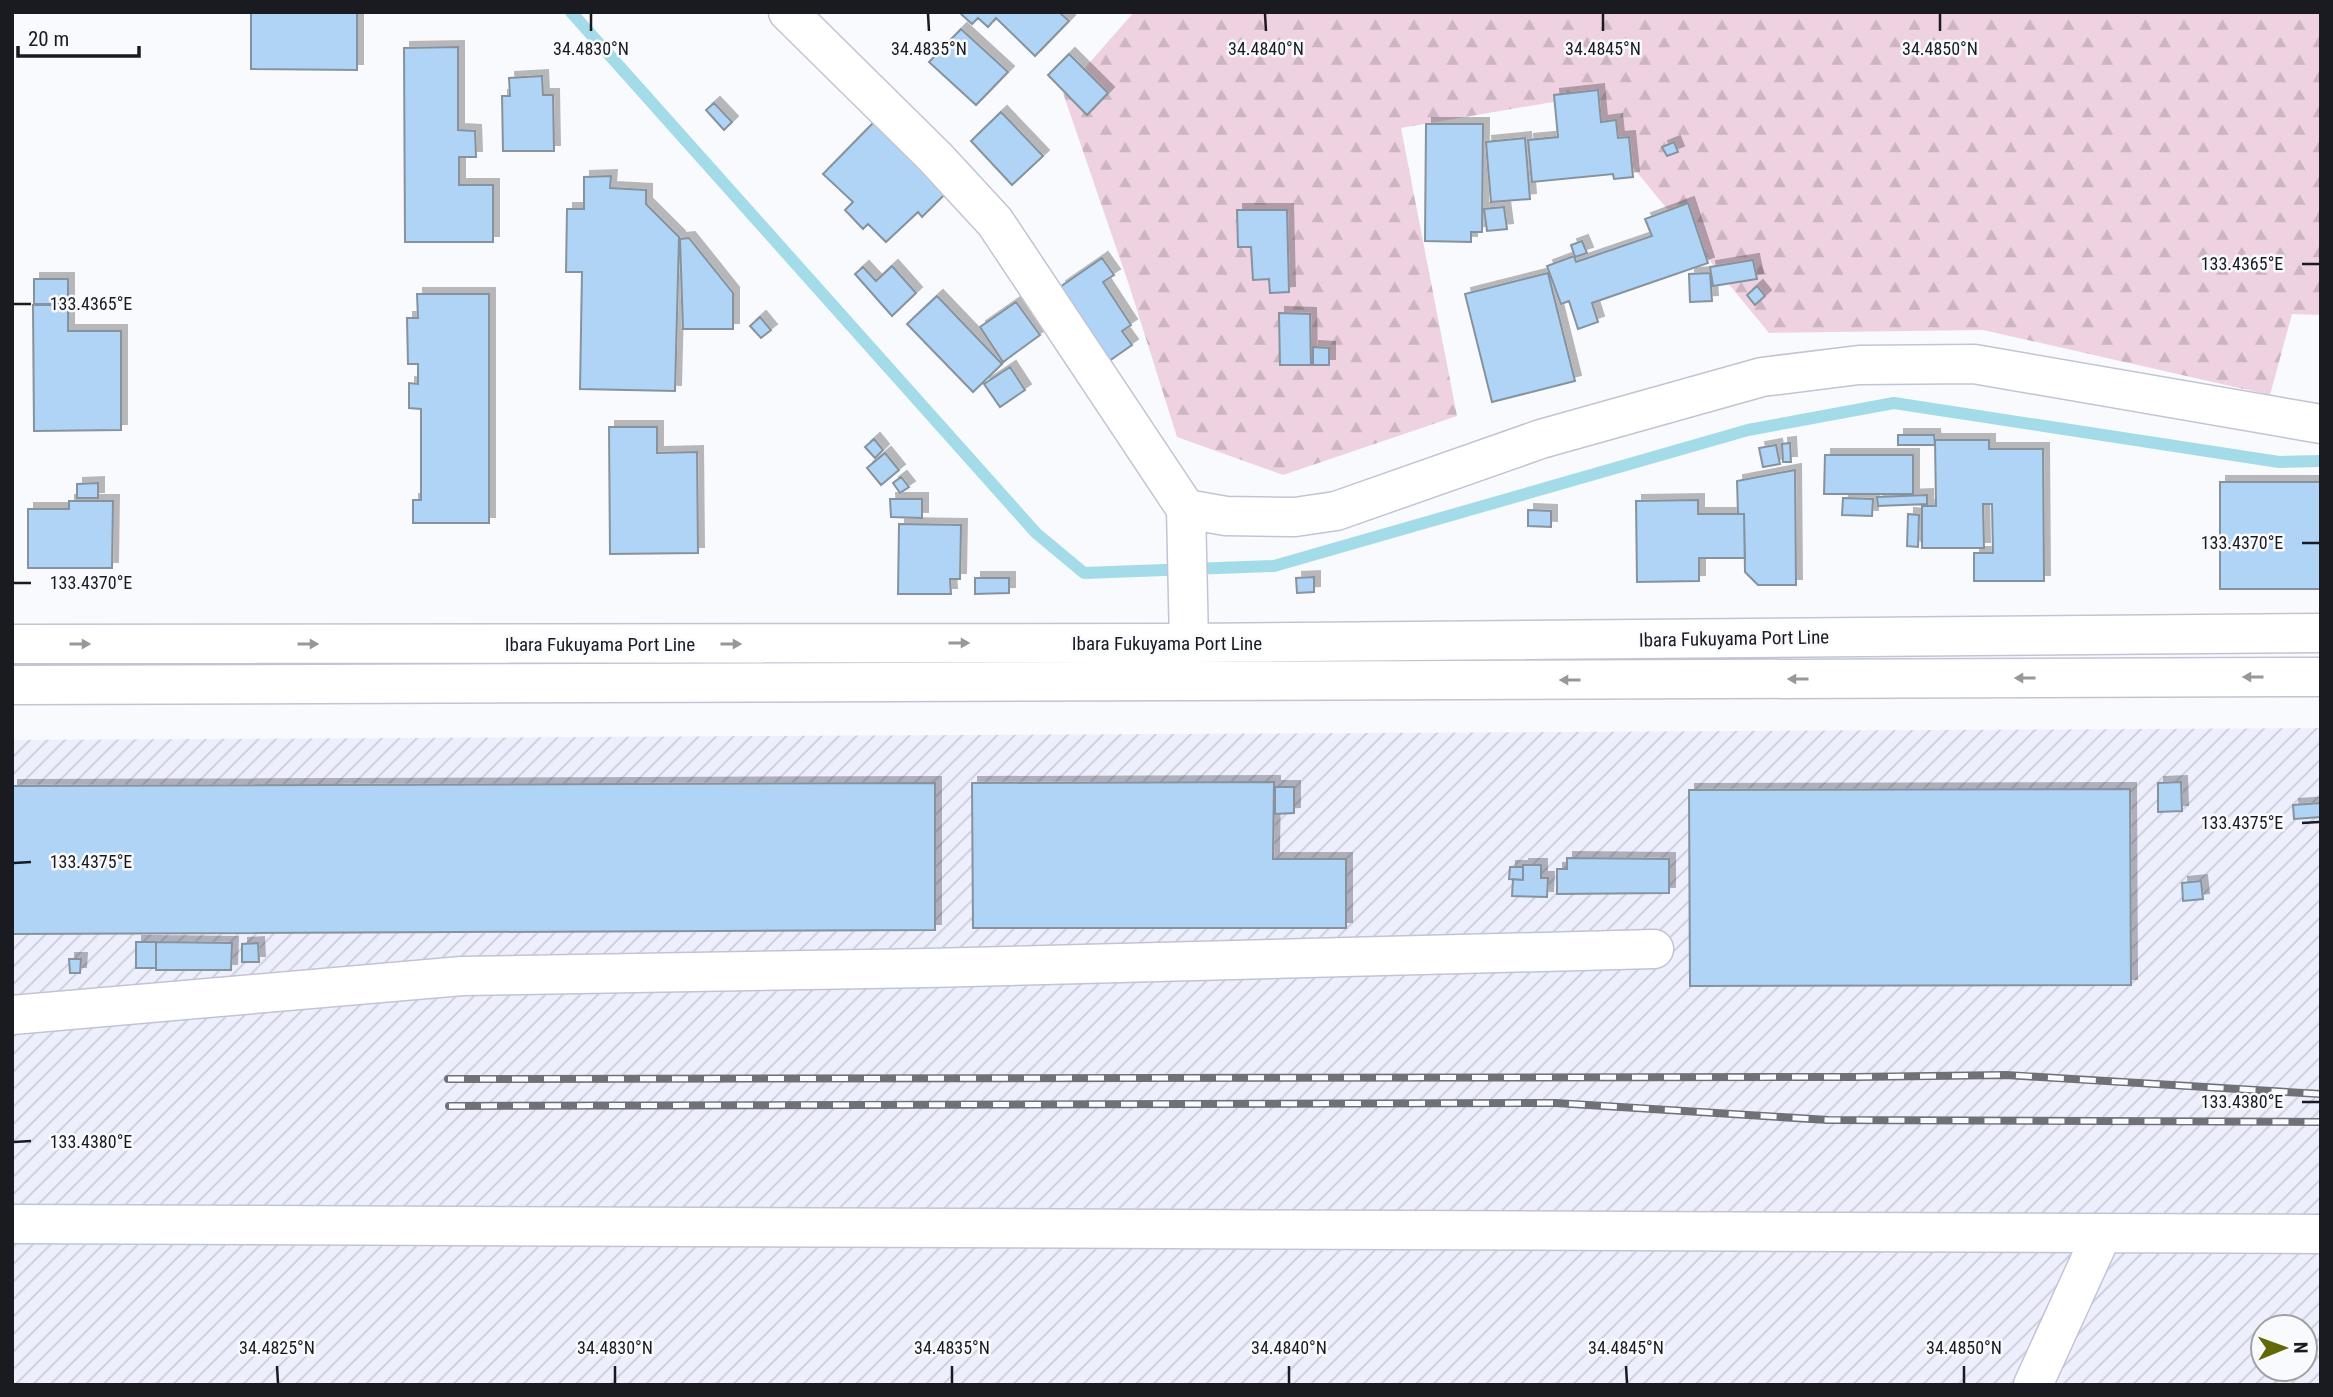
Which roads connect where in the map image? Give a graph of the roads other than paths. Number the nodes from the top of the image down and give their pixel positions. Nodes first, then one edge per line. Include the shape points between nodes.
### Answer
1 (788, 12) edge
2 (2321, 424) edge
3 (1186, 520) junction
4 (2321, 633) edge
5 (1189, 643) junction
6 (12, 644) edge
7 (2321, 677) edge
8 (12, 685) edge
9 (1654, 949) dead end
10 (12, 1014) edge
11 (12, 1224) edge
12 (2102, 1234) junction
13 (2321, 1234) edge
14 (2033, 1385) edge

1 - 3 main road via 936,157 995,222
2 - 3 main road via 1974,364 1859,365 1762,377 1541,439 1336,511
3 - 5 main road
4 - 5 main road, Ibara Fukuyama Port Line
6 -> 5 main road, Ibara Fukuyama Port Line
7 -> 8 main road, Ibara Fukuyama Port Line
9 - 10 main road via 462,976
11 - 12 main road
12 - 13 main road
12 - 14 main road

